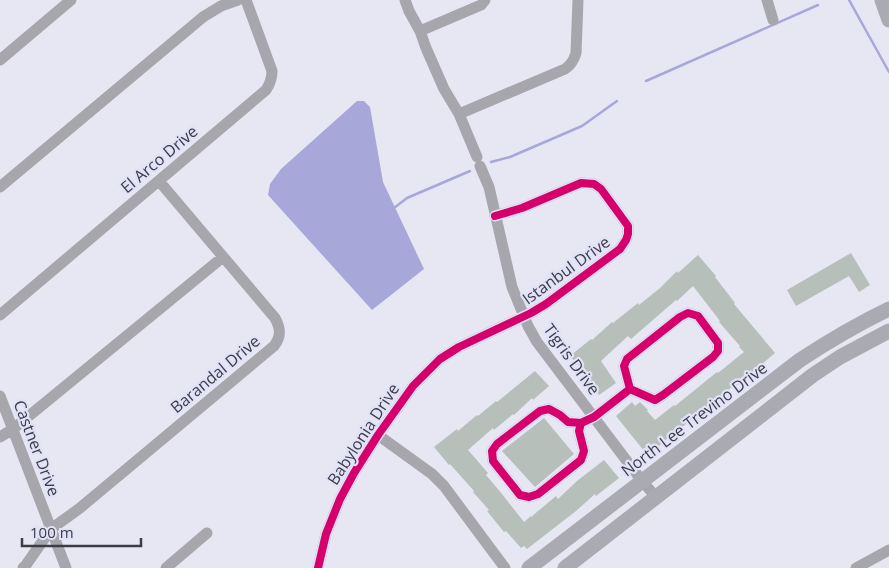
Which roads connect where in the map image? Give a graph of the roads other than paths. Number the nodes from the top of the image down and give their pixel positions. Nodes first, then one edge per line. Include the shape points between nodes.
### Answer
1 (71, 0) edge
2 (238, 0) edge
3 (246, 0) edge
4 (405, 0) edge
5 (485, 0) edge
6 (578, 0) edge
7 (767, 0) edge
8 (882, 0) edge
9 (773, 20) dead end
10 (889, 20) edge
11 (420, 31) junction
12 (0, 60) edge
13 (459, 114) junction
14 (159, 181) junction
15 (0, 187) edge
16 (495, 216) junction
17 (223, 257) junction
18 (889, 309) edge
19 (0, 315) edge
20 (523, 316) junction
21 (889, 331) edge
22 (630, 389) junction
23 (0, 396) edge
24 (594, 417) junction
25 (581, 423) junction
26 (13, 429) junction
27 (378, 435) junction
28 (0, 437) edge
29 (642, 481) junction
30 (656, 497) junction
31 (51, 529) junction
32 (207, 533) dead end
33 (889, 550) edge
34 (23, 568) edge
35 (66, 568) edge
36 (166, 568) edge
37 (318, 568) edge
38 (505, 568) edge
39 (529, 568) edge
40 (565, 568) edge
41 (856, 568) edge

1 - 12 street
2 - 15 street via 203,17
3 - 14 street, El Arco Drive via 272,71 270,84
4 - 11 street, Tigris Drive
5 - 11 street via 481,5
6 - 13 street via 576,53 570,65
7 - 9 street
8 - 10 main road
11 - 13 street, Tigris Drive via 444,89
13 - 16 street, Tigris Drive via 489,187
14 - 17 street, Barandal Drive
14 - 19 street, El Arco Drive
16 - 20 street, Tigris Drive via 512,287
16 - 20 street, Istanbul Drive via 581,183 594,184 601,189 628,226 626,240 620,249 546,304
17 - 26 street
17 - 31 street, Barandal Drive via 275,318 280,330 278,341
18 - 29 main road, North Lee Trevino Drive via 857,324 800,360
20 - 24 street, Tigris Drive via 537,342
20 - 27 street, Babylonia Drive via 440,359 413,386
21 - 30 main road via 813,375
22 - 22 street via 654,400 713,357 718,351 718,343 698,316 688,313 680,317 627,359 624,366
22 - 24 street
23 - 26 street, Castner Drive
24 - 25 street
24 - 29 street, Tigris Drive
25 - 25 street via 568,422 549,408 540,411 496,444 492,451 493,461 520,495 538,494 581,460 584,452 579,431
26 - 28 street
26 - 31 street, Castner Drive
27 - 37 street, Babylonia Drive via 340,499 326,534
27 - 38 street via 444,486
29 - 30 street, Tigris Drive
29 - 39 main road, North Lee Trevino Drive
30 - 40 main road
31 - 34 street, Barandal Drive
31 - 35 street, Castner Drive
32 - 36 street
33 - 41 street

